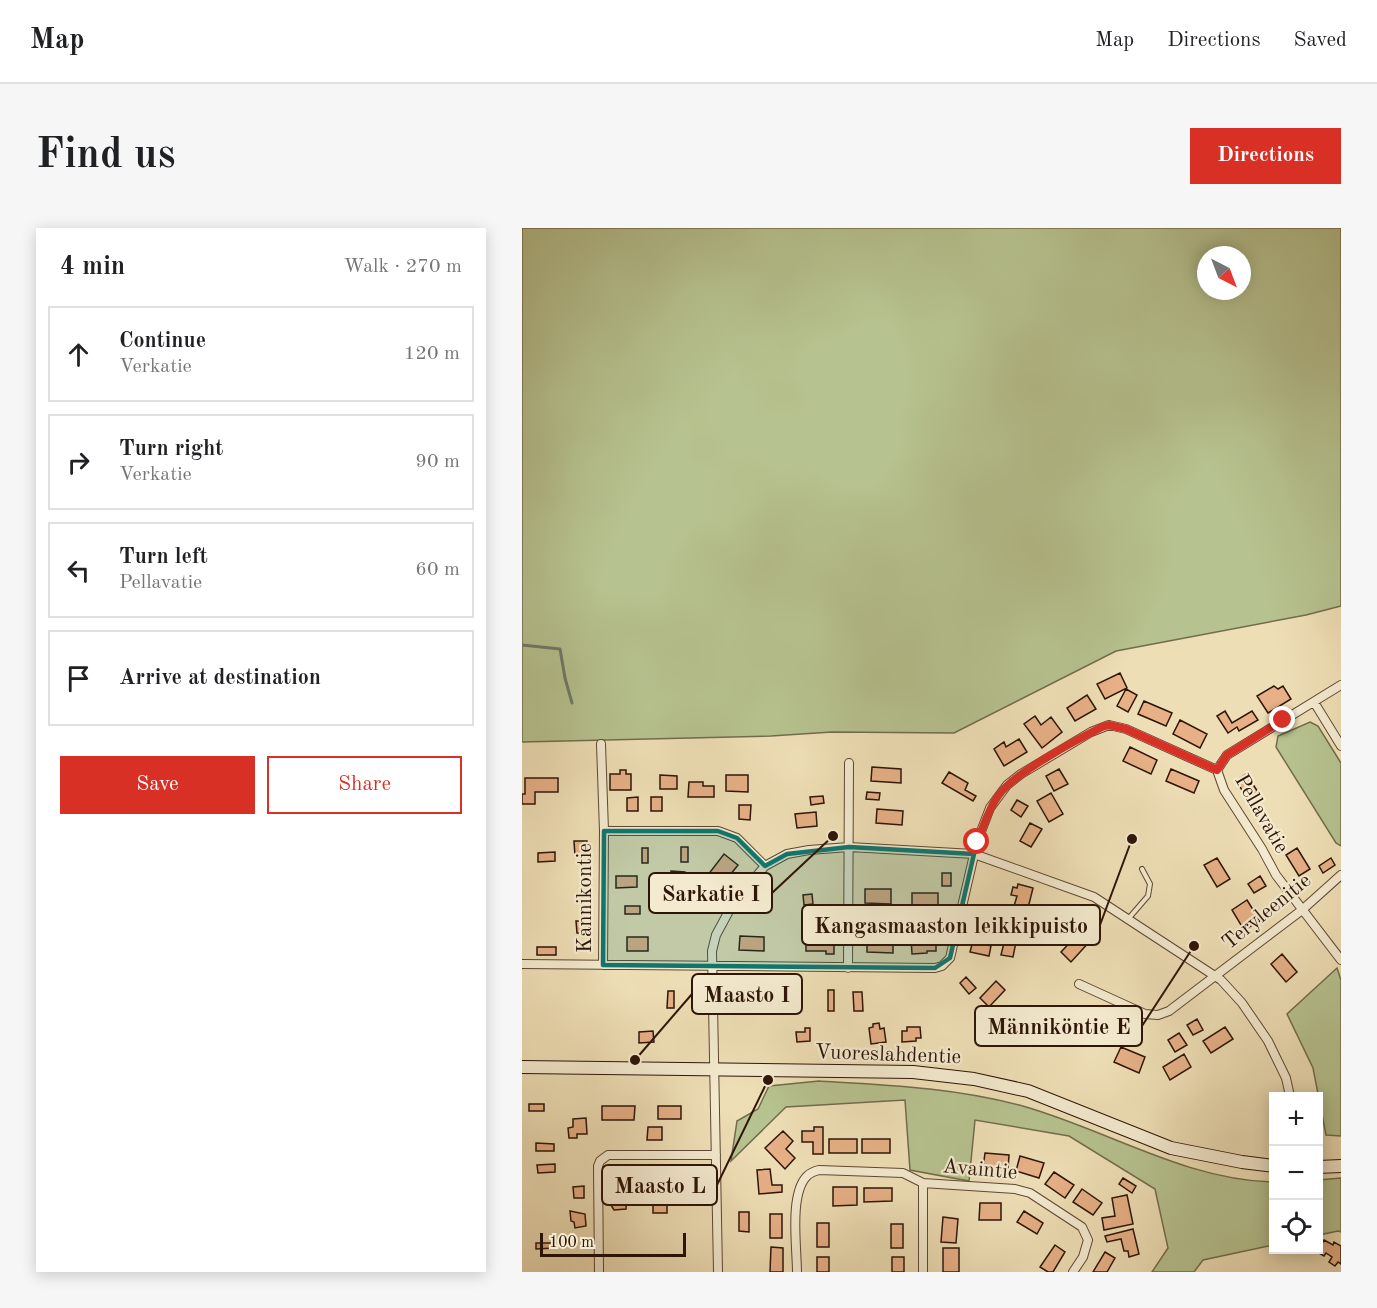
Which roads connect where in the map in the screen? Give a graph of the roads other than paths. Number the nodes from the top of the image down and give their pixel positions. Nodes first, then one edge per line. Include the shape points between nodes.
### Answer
1 (1341, 685) edge
2 (1314, 702) junction
3 (601, 744) dead end
4 (1341, 746) edge
5 (849, 763) dead end
6 (1217, 770) junction
7 (604, 831) junction
8 (849, 847) junction
9 (974, 854) junction
10 (765, 866) junction
11 (1142, 869) dead end
12 (1341, 875) edge
13 (1302, 910) junction
14 (1129, 918) junction
15 (1341, 960) edge
16 (522, 964) edge
17 (603, 965) junction
18 (712, 966) junction
19 (848, 968) junction
20 (1216, 976) junction
21 (1080, 984) dead end
22 (522, 1067) edge
23 (715, 1071) junction
24 (1289, 1092) edge
25 (716, 1155) junction
26 (1269, 1165) edge
27 (1341, 1166) edge
28 (1323, 1167) edge
29 (923, 1183) junction
30 (599, 1272) edge
31 (718, 1272) edge
32 (797, 1272) edge
33 (923, 1272) edge
34 (1073, 1272) edge

1 - 2 street, Pellavatie
2 - 4 street
2 - 6 street, Pellavatie via 1227,755
3 - 7 street, Kannikontie
5 - 8 street
6 - 9 street via 1126,729 1102,727 1007,785 990,808
6 - 13 street, Pellavatie via 1224,790
7 - 10 street, Kannikontie via 718,831 736,838
7 - 17 street, Kannikontie
8 - 9 street
8 - 10 street via 787,854
8 - 19 street
9 - 14 street via 1094,897
9 - 19 street via 956,940 950,958 942,966
10 - 18 street via 729,911 716,935
11 - 14 lane via 1150,884 1148,896
12 - 13 street, Teryleenitie
13 - 15 street, Pellavatie
13 - 20 street, Teryleenitie
14 - 20 street
16 - 17 street
17 - 18 street
18 - 19 street
18 - 23 street
20 - 21 street, Teryleenitie via 1158,1015 1145,1014
20 - 24 street via 1242,1003 1268,1041
22 - 23 street, Vuoreslahdentie
23 - 25 street
23 - 26 street, Vuoreslahdentie via 913,1072 974,1079 1028,1091 1171,1148
25 - 30 street via 608,1155 600,1161
25 - 31 street
27 - 28 street
29 - 32 street, Avaintie via 903,1173 819,1170 807,1175 796,1201
29 - 33 street
29 - 34 street, Avaintie via 1030,1193 1082,1227 1088,1240

